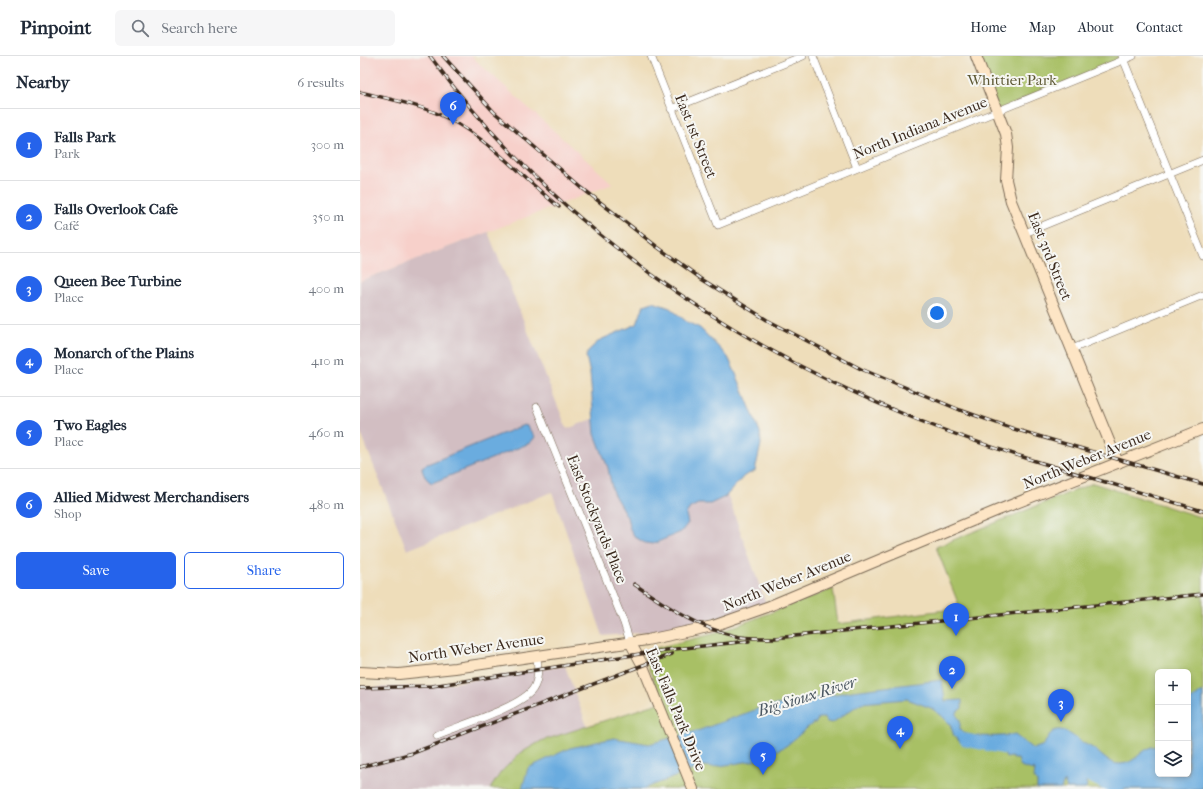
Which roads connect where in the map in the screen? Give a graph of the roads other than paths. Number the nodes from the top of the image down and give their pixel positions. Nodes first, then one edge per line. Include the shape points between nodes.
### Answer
1 (651, 56) edge
2 (803, 56) edge
3 (813, 56) edge
4 (976, 56) edge
5 (1133, 56) edge
6 (1123, 58) edge
7 (672, 110) junction
8 (998, 110) junction
9 (1203, 160) edge
10 (858, 168) junction
11 (1170, 174) junction
12 (718, 225) joint
13 (1025, 233) junction
14 (1203, 256) edge
15 (1203, 295) edge
16 (1072, 349) junction
17 (537, 406) dead end
18 (1203, 429) edge
19 (1118, 463) junction
20 (630, 642) junction
21 (536, 656) junction
22 (360, 672) edge
23 (437, 734) dead end
24 (692, 788) edge

1 - 7 street, East 1st Street
2 - 7 street
3 - 10 street
4 - 8 street, East 3rd Street
5 - 6 street, North Indiana Avenue
6 - 8 street, North Indiana Avenue
6 - 11 street
7 - 12 street, East 1st Street
8 - 10 street, North Indiana Avenue
8 - 13 street, East 3rd Street via 1008,142 1005,174 1007,187
9 - 11 street
10 - 12 street, North Indiana Avenue
11 - 13 street
11 - 14 street
13 - 16 street, East 3rd Street
15 - 16 street
16 - 19 street, East 3rd Street
17 - 20 street, East Stockyards Place
18 - 19 street, North Weber Avenue
19 - 20 street, North Weber Avenue via 746,615 700,630
20 - 21 street, North Weber Avenue
20 - 24 street, East Falls Park Drive via 638,654
21 - 22 street, North Weber Avenue via 427,672
21 - 23 street via 534,688 524,697 502,709

